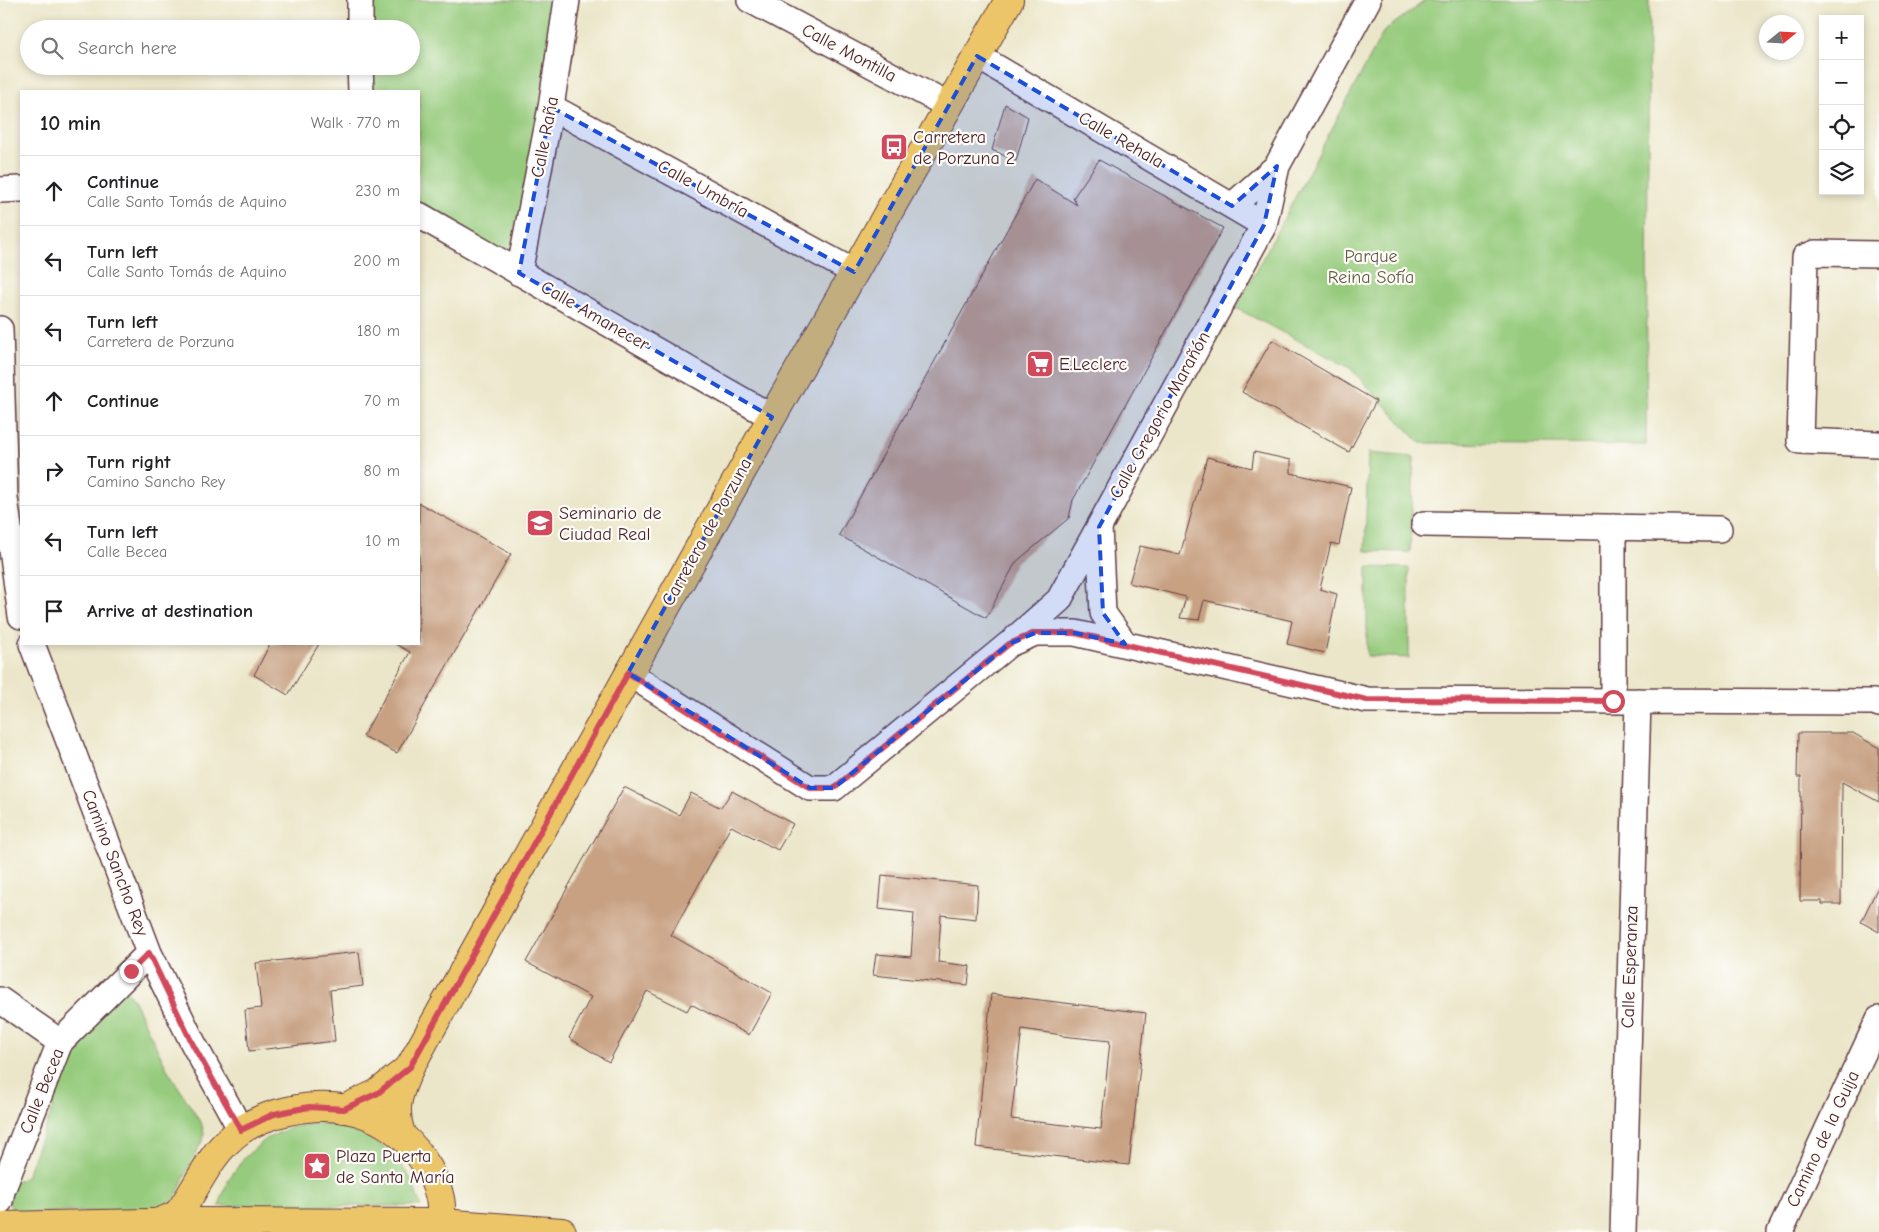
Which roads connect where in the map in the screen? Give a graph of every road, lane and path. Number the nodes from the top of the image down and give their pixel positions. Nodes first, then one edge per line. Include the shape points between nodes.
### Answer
1 (360, 0) edge
2 (567, 0) edge
3 (750, 0) edge
4 (1009, 0) edge
5 (1368, 0) edge
6 (360, 20) edge
7 (977, 56) junction
8 (360, 75) edge
9 (361, 90) edge
10 (949, 106) junction
11 (552, 107) junction
12 (1277, 166) junction
13 (20, 189) edge
14 (0, 190) edge
15 (1232, 206) junction
16 (420, 216) edge
17 (1264, 224) junction
18 (1879, 254) edge
19 (854, 272) junction
20 (519, 273) junction
21 (0, 329) edge
22 (0, 366) edge
23 (772, 417) junction
24 (1879, 444) edge
25 (1424, 524) dead end
26 (1612, 527) junction
27 (1099, 528) junction
28 (1719, 529) dead end
29 (20, 609) edge
30 (1009, 644) junction
31 (1125, 644) junction
32 (32, 645) edge
33 (628, 673) junction
34 (1613, 701) junction
35 (1638, 701) junction
36 (1879, 704) edge
37 (149, 953) junction
38 (0, 1000) edge
39 (1879, 1019) edge
40 (60, 1042) junction
41 (410, 1067) junction
42 (344, 1109) junction
43 (241, 1130) junction
44 (401, 1134) junction
45 (205, 1173) junction
46 (436, 1184) junction
47 (0, 1201) edge
48 (157, 1223) junction
49 (0, 1226) edge
50 (480, 1226) junction
51 (200, 1227) edge
52 (438, 1228) edge
53 (562, 1232) edge
54 (1622, 1232) edge
55 (1780, 1232) edge

1 - 6 street
2 - 11 street, Calle Raña
3 - 10 street, Calle Montilla
4 - 7 main road, Carretera de Porzuna
5 - 12 street, Calle Gregorio Marañón
7 - 10 main road, Carretera de Porzuna
7 - 15 street, Calle Rehala
8 - 9 street
10 - 19 main road, Carretera de Porzuna
11 - 19 street, Calle Umbría
11 - 20 street, Calle Raña
12 - 15 street, Calle Gregorio Marañón
12 - 17 street, Calle Gregorio Marañón
13 - 14 street
15 - 17 street, Calle Rehala
16 - 20 street, Calle Amanecer
17 - 27 street, Calle Gregorio Marañón
18 - 24 street via 1815,253 1804,257 1800,442
19 - 23 main road, Carretera de Porzuna
20 - 23 street, Calle Amanecer
21 - 22 street
22 - 29 street via 5,498
23 - 33 main road, Carretera de Porzuna
25 - 26 street
26 - 28 street
26 - 34 street
27 - 30 street, Calle Gregorio Marañón via 1059,600
27 - 31 street via 1103,613
30 - 31 street via 1035,633 1075,633
30 - 33 street via 834,788 810,788
31 - 34 street via 1367,700
32 - 37 street, Camino Sancho Rey
33 - 41 main road, Carretera de Porzuna
34 - 35 street
35 - 36 street
35 - 54 street, Calle Esperanza
37 - 40 street, Calle Becea
37 - 43 street, Camino Sancho Rey via 192,1043
38 - 40 street
39 - 55 street, Camino de la Guija
40 - 47 street, Calle Becea
41 - 42 main road via 378,1093
41 - 44 main road, Carretera de Porzuna via 396,1110
42 - 43 main road via 309,1107 274,1114
42 - 44 main road via 368,1114
43 - 45 main road via 215,1156
44 - 46 main road
45 - 48 main road via 178,1212
45 - 51 main road via 198,1192 196,1214
46 - 50 main road via 457,1210
46 - 52 main road via 442,1212
48 - 49 main road
48 - 51 main road
50 - 52 main road
50 - 53 main road
51 - 52 main road

